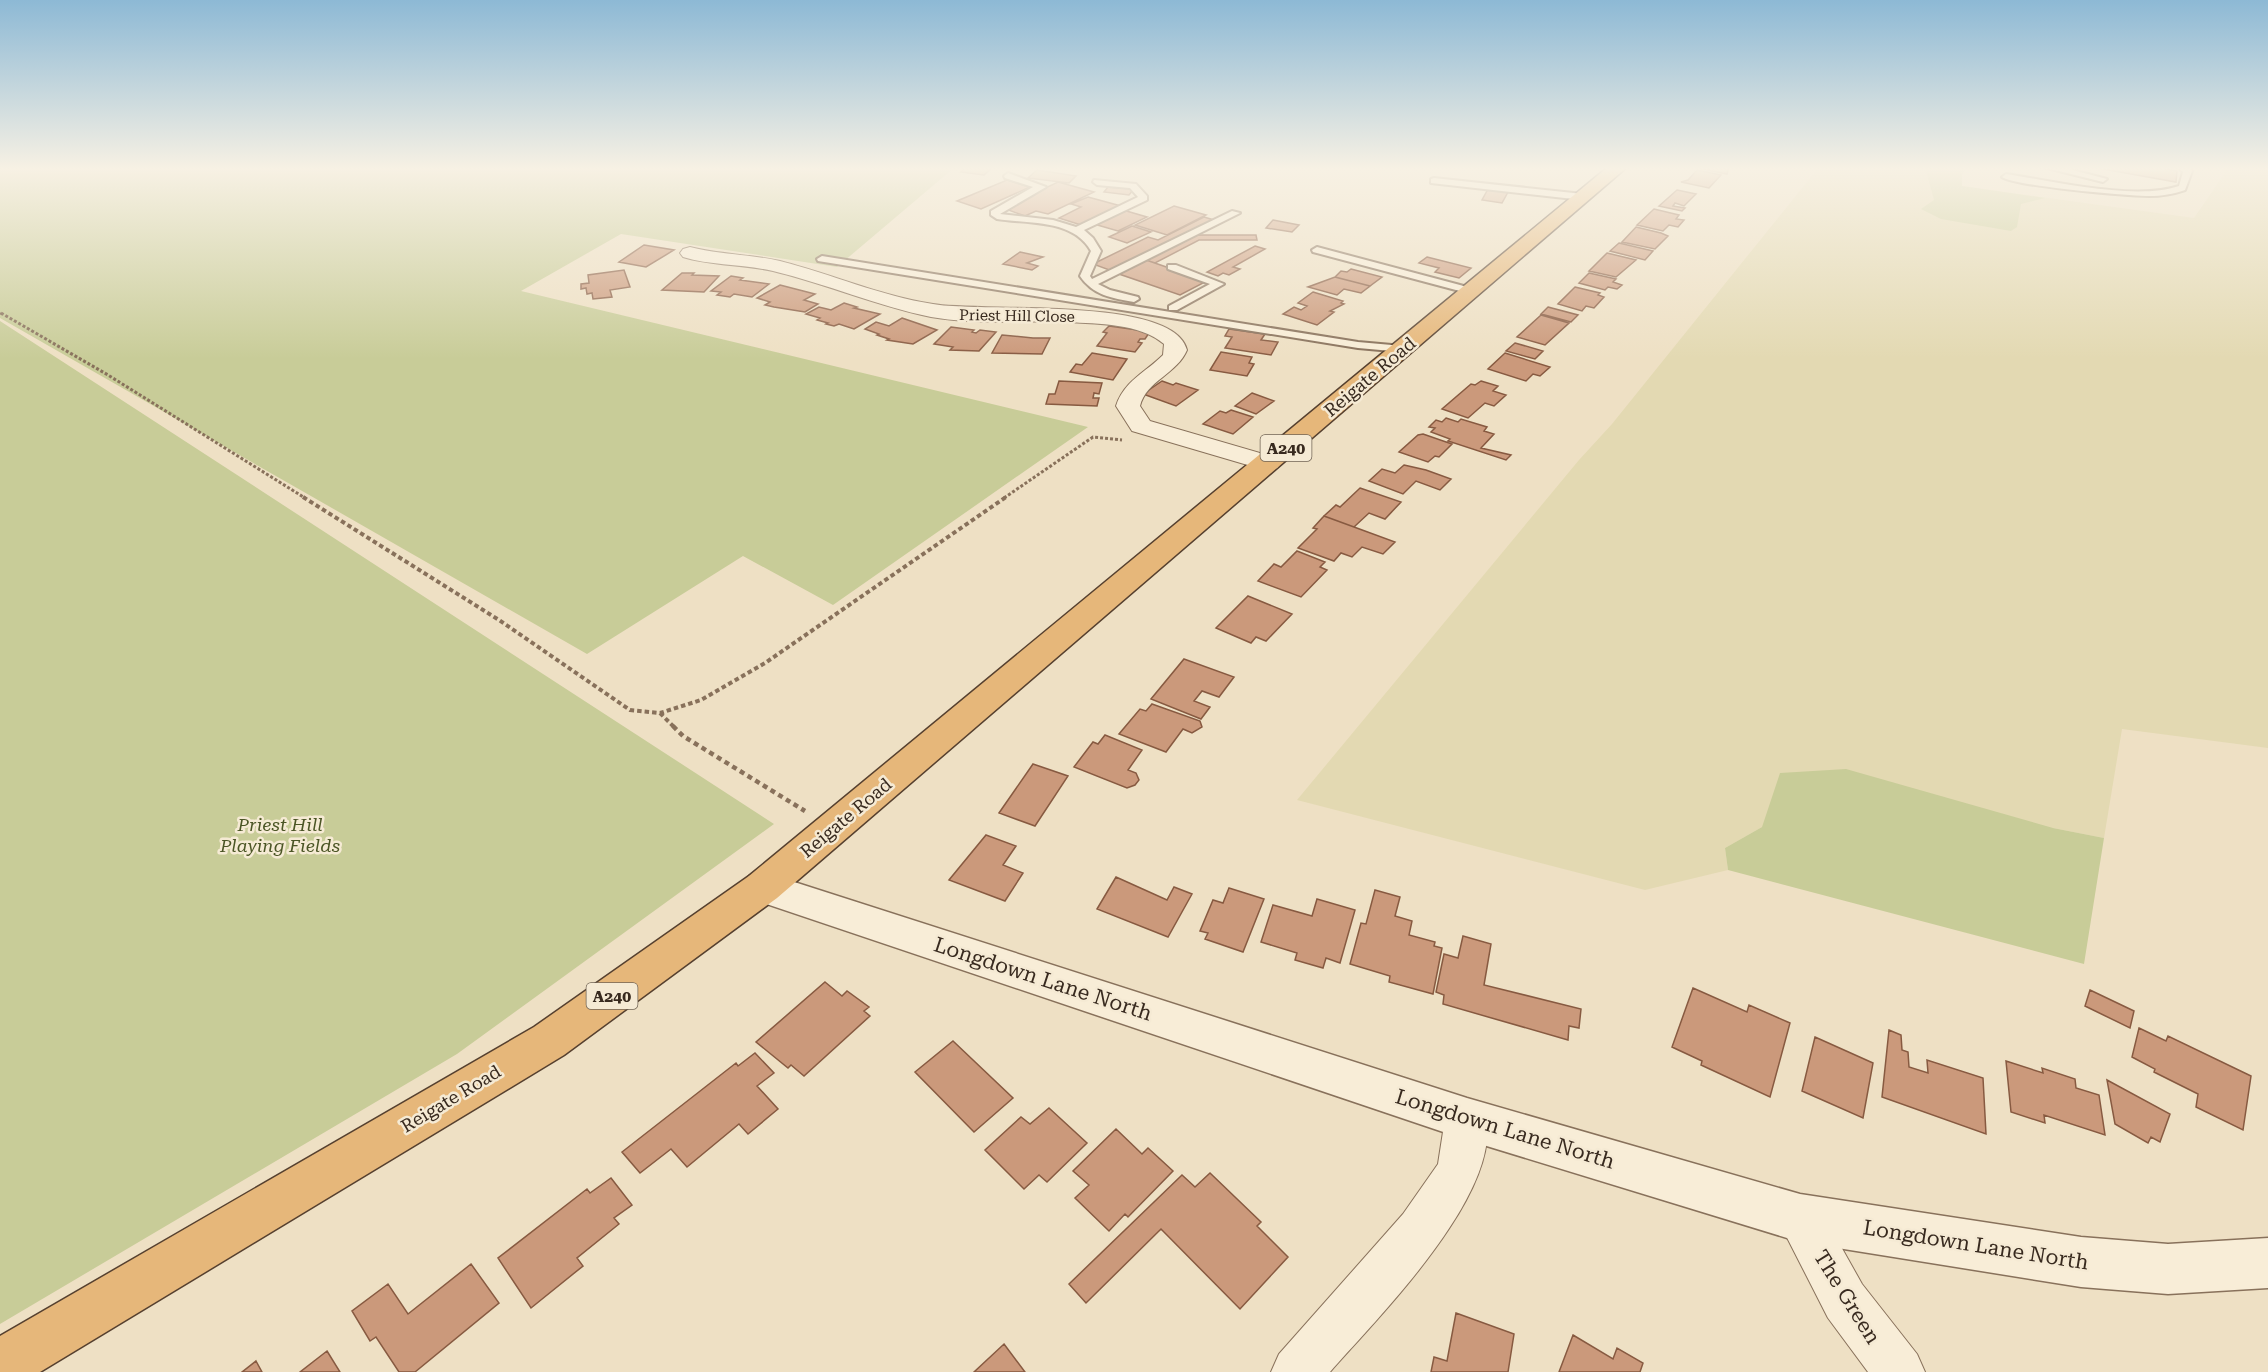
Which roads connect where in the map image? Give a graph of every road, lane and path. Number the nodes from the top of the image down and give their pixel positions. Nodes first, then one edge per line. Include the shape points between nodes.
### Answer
1 (1079, 231) edge
2 (1198, 231) edge
3 (1542, 231) edge
4 (1317, 250) dead end
5 (690, 253) dead end
6 (822, 259) dead end
7 (1172, 267) dead end
8 (1090, 284) junction
9 (1471, 291) junction
10 (1173, 308) junction
11 (0, 313) edge
12 (1392, 347) junction
13 (1093, 437) dead end
14 (1268, 463) junction
15 (660, 713) junction
16 (833, 829) junction
17 (763, 887) junction
18 (1467, 1119) junction
19 (1800, 1218) junction
20 (2268, 1263) edge
21 (0, 1366) edge
22 (1297, 1372) edge
23 (1899, 1372) edge

1 - 8 lane via 1092,239 1096,251 1085,276
2 - 8 lane
3 - 9 highway, Reigate Road / A240
4 - 9 lane
5 - 14 street, Priest Hill Close via 709,260 773,266 892,304 934,313 1047,314 1152,329 1170,337 1176,355 1132,391 1128,406 1134,419 1159,433
6 - 12 lane via 1311,338
7 - 10 lane via 1219,284
8 - 10 lane via 1112,295
9 - 12 highway, Reigate Road / A240
10 - 12 lane via 1356,337
11 - 15 path via 108,375 499,620 630,710
12 - 14 highway, Reigate Road / A240
13 - 15 path via 765,663 701,700
14 - 16 highway, Reigate Road / A240
15 - 16 path via 682,736
16 - 17 highway, Reigate Road / A240
17 - 18 street, Longdown Lane North
17 - 21 highway, Reigate Road / A240 via 549,1041
18 - 19 street, Longdown Lane North
18 - 22 street via 1459,1171 1420,1231
19 - 20 street, Longdown Lane North via 2081,1262 2168,1269
19 - 23 street, The Green via 1845,1301

